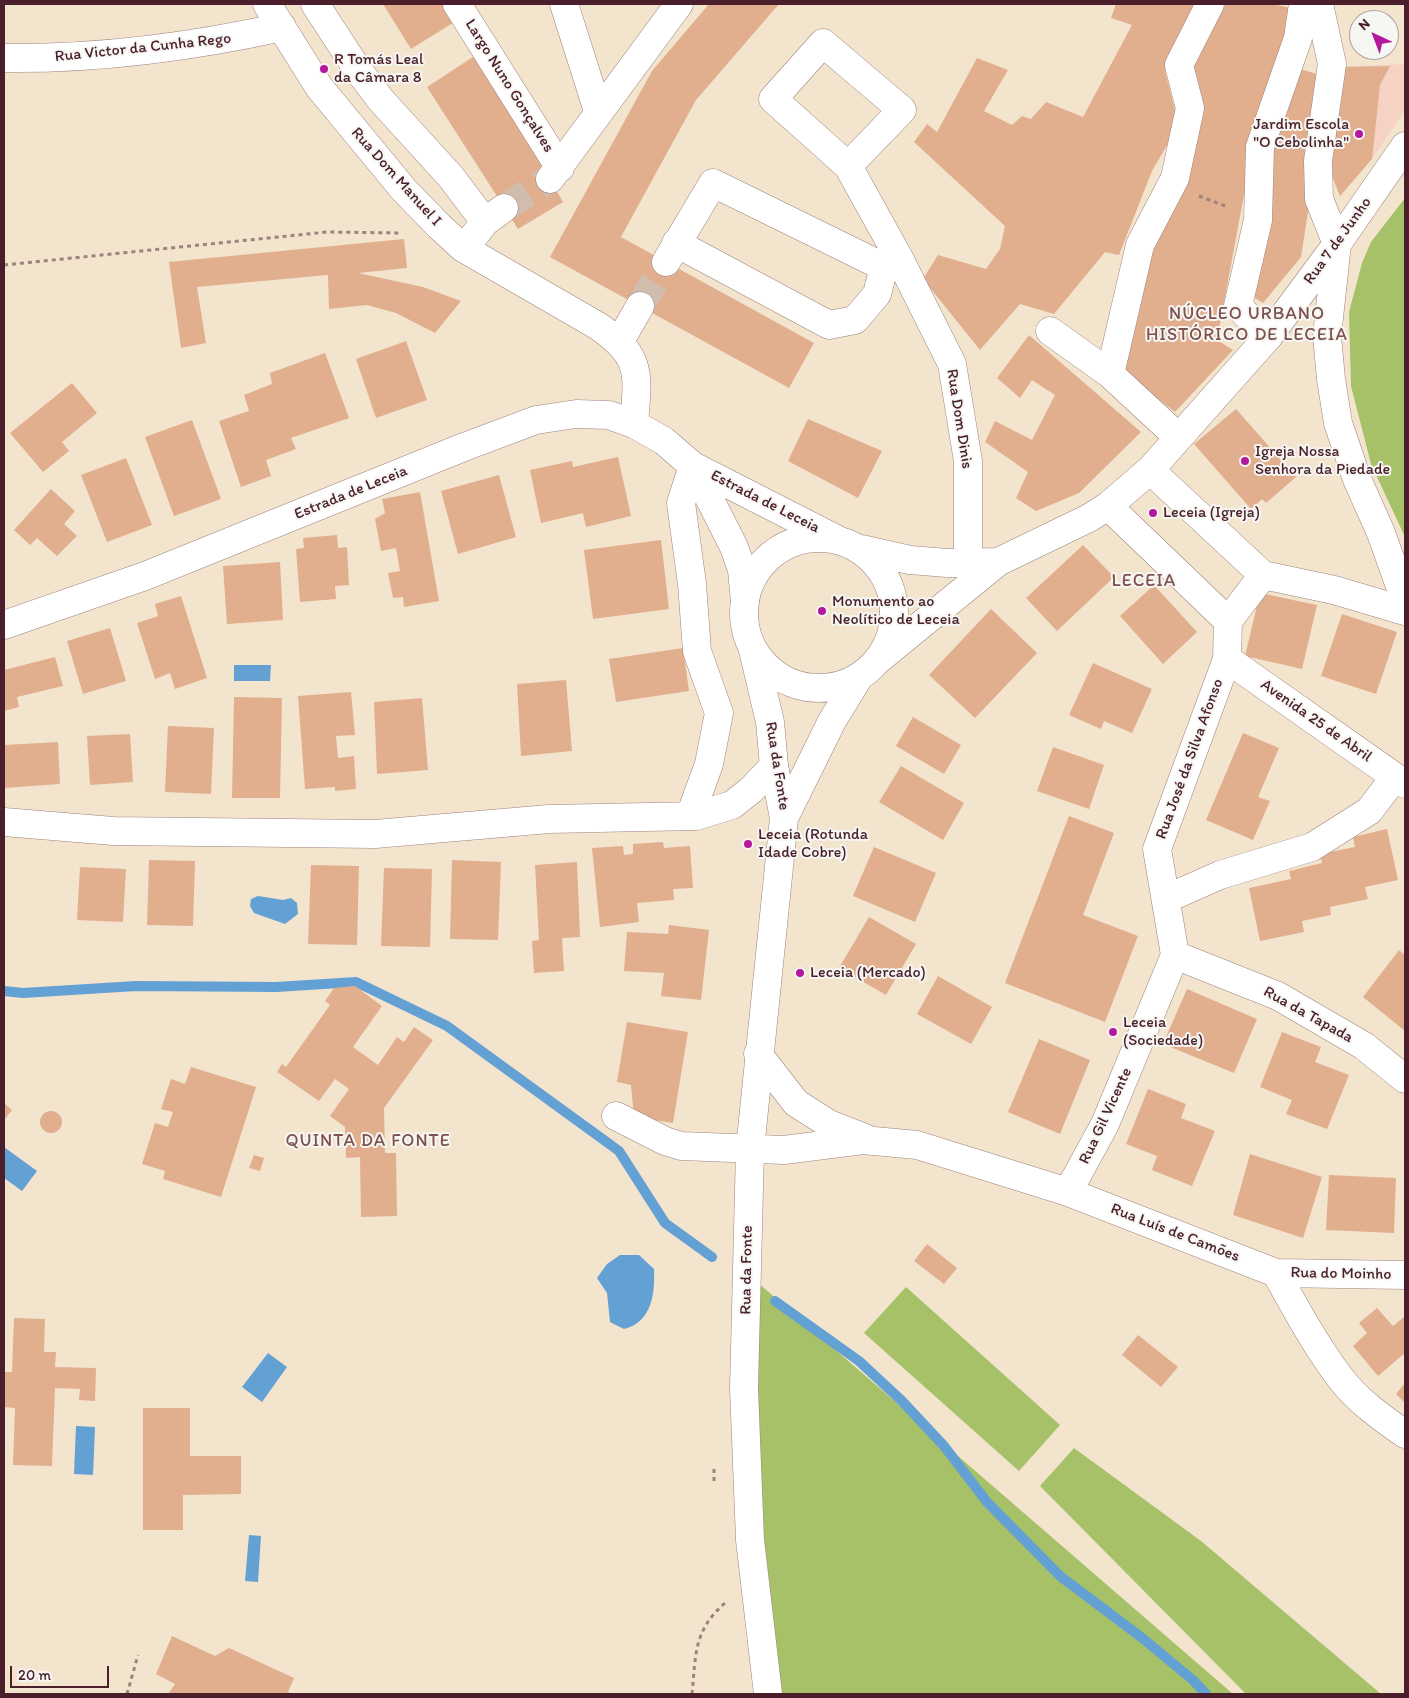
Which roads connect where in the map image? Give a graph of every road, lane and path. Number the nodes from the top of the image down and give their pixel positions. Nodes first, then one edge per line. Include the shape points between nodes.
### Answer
1 (267, 4) edge
2 (315, 4) edge
3 (457, 4) edge
4 (564, 4) edge
5 (679, 4) edge
6 (1210, 4) edge
7 (1303, 4) edge
8 (1319, 4) edge
9 (282, 27) junction
10 (4, 58) edge
11 (598, 112) junction
12 (1405, 146) edge
13 (848, 166) junction
14 (1158, 209) junction
15 (1258, 220) junction
16 (439, 226) junction
17 (1337, 244) junction
18 (463, 248) junction
19 (891, 262) junction
20 (4, 265) edge
21 (640, 306) tunnel mouth
22 (1050, 331) dead end
23 (1268, 337) junction
24 (620, 341) junction
25 (1110, 374) junction
26 (634, 424) junction
27 (1178, 437) junction
28 (694, 466) junction
29 (1150, 470) junction
30 (1098, 512) junction
31 (848, 543) junction
32 (998, 562) junction
33 (968, 563) junction
34 (1263, 575) junction
35 (1405, 600) edge
36 (745, 602) junction
37 (1405, 611) edge
38 (1228, 621) junction
39 (4, 625) edge
40 (753, 650) junction
41 (1227, 659) junction
42 (868, 669) junction
43 (774, 766) junction
44 (1400, 780) edge
45 (690, 816) junction
46 (784, 818) junction
47 (4, 822) edge
48 (1166, 899) junction
49 (1176, 956) junction
50 (758, 1054) junction
51 (1405, 1079) edge
52 (616, 1116) dead end
53 (872, 1140) junction
54 (750, 1148) junction
55 (1068, 1192) junction
56 (1276, 1273) junction
57 (1405, 1275) edge
58 (1405, 1434) edge
59 (725, 1603) dead end
60 (138, 1655) dead end
61 (127, 1694) edge
62 (692, 1694) edge
63 (768, 1694) edge

1 - 9 street, Rua Dom Manuel I
2 - 18 street via 362,75 451,177 495,215
3 - 11 street, Largo Nuno Gonçalves via 555,173
4 - 11 street
5 - 11 street
6 - 14 street via 1178,65 1190,108 1175,178
7 - 15 street via 1298,38 1260,147
8 - 17 street via 1332,64 1318,161 1319,199
9 - 10 street, Rua Victor da Cunha Rego via 219,41 47,58
9 - 16 street, Rua Dom Manuel I via 319,87 404,190
12 - 17 street, Rua 7 de Junho
13 - 13 street, Rua Dom Dinis via 773,99 823,42 902,110
13 - 19 street, Rua Dom Dinis
14 - 15 path via 1201,195
14 - 25 street via 1140,245
15 - 23 street via 1238,306
16 - 18 street, Rua Dom Manuel I
16 - 20 path via 418,233 326,232
17 - 23 street, Rua 7 de Junho
17 - 35 street via 1327,336 1338,423
18 - 24 street, Rua Dom Manuel I
19 - 19 street via 713,183 671,253 829,325 855,320 877,294
19 - 33 street, Rua Dom Dinis via 952,364 968,462
21 - 24 street
22 - 25 street
23 - 27 street, Rua 7 de Junho
24 - 26 street, Rua Dom Manuel I via 630,356 638,379
25 - 27 street
26 - 28 street, Estrada de Leceia via 664,441
26 - 39 street, Estrada de Leceia via 609,415 576,414 536,420 464,446 145,576
27 - 29 street, Rua 7 de Junho
28 - 31 street, Estrada de Leceia
28 - 36 street, Estrada de Leceia via 734,547 742,570
28 - 45 street via 681,503 698,651 719,713 709,764
29 - 30 street, Rua 7 de Junho
29 - 34 street
30 - 32 street, Estrada de Leceia
30 - 38 street
31 - 33 street, Estrada de Leceia via 910,560
31 - 36 street via 810,538 786,545 766,560 752,580
31 - 42 street via 879,566 891,588 895,613 890,638
32 - 33 street, Estrada de Leceia
32 - 42 street, Estrada de Leceia
34 - 37 street via 1334,590
34 - 38 street
36 - 40 street via 745,627
38 - 41 street, Rua José da Silva Afonso
40 - 42 street via 768,668 788,682 812,688 836,686
40 - 43 street, Rua da Fonte via 770,722
41 - 44 street, Avenida 25 de Abril
41 - 48 street, Rua José da Silva Afonso via 1157,849
42 - 46 street, Rua da Fonte via 832,721
43 - 45 street via 732,805
43 - 46 street, Rua da Fonte
44 - 48 street via 1369,811 1312,847 1220,875
45 - 47 street via 549,819 375,834 113,831
46 - 50 street, Rua da Fonte
48 - 49 street, Rua José da Silva Afonso
49 - 51 street, Rua da Tapada via 1278,996 1364,1046
49 - 55 street, Rua Gil Vicente via 1105,1124
50 - 53 street, Rua Luís de Camões via 796,1103 829,1124
50 - 54 street, Rua da Fonte
52 - 54 street, Rua Luís de Camões via 681,1146
53 - 54 street, Rua Luís de Camões via 784,1150
53 - 55 street, Rua Luís de Camões via 946,1152
54 - 63 street, Rua da Fonte via 744,1388 746,1476
55 - 56 street, Rua Luís de Camões
56 - 57 street, Rua do Moinho
56 - 58 street via 1341,1380 1376,1414
59 - 62 path via 710,1616 702,1630 696,1647
60 - 61 path

